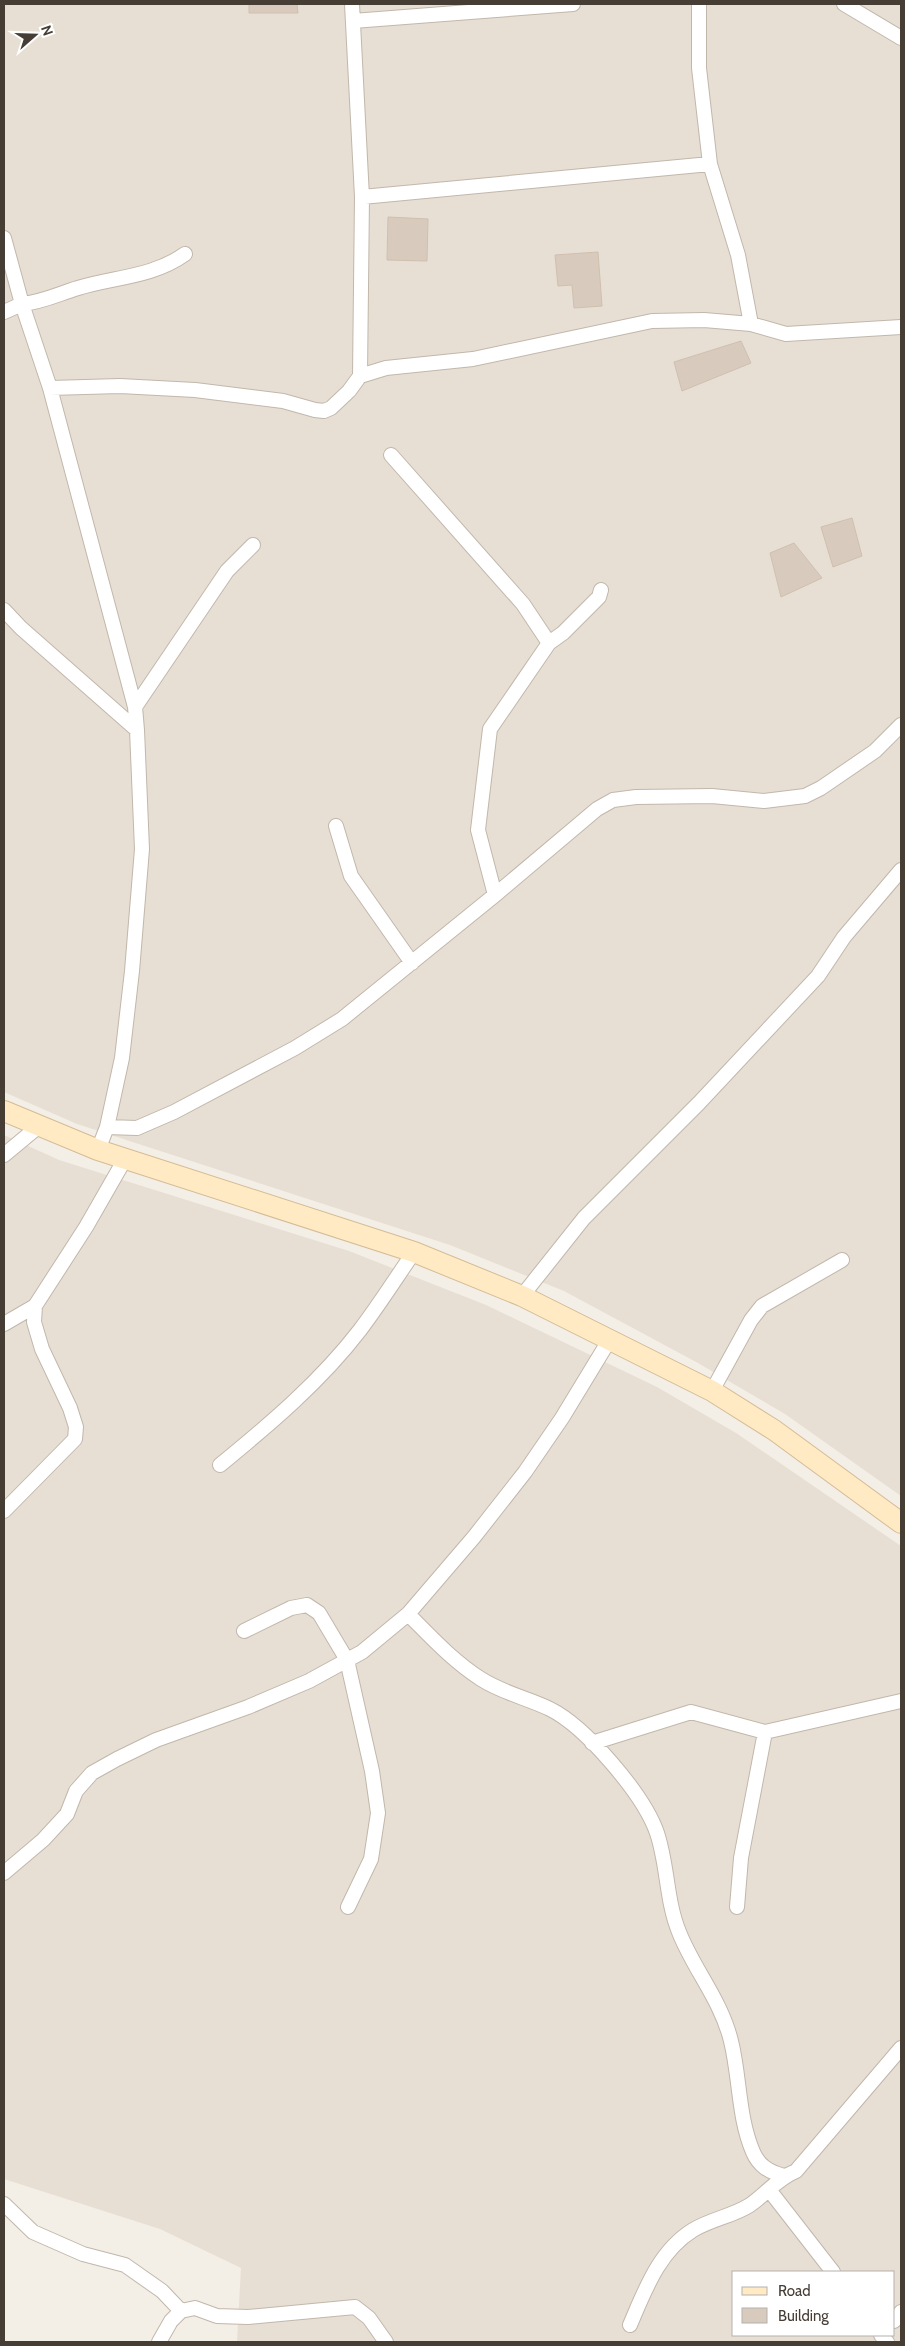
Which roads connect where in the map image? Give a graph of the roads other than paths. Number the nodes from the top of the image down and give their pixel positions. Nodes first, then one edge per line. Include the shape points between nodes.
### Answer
1 (352, 4) edge
2 (573, 4) edge
3 (698, 4) edge
4 (844, 4) edge
5 (353, 21) junction
6 (901, 38) edge
7 (710, 164) junction
8 (362, 197) junction
9 (4, 238) edge
10 (185, 254) dead end
11 (22, 304) junction
12 (4, 312) edge
13 (751, 324) junction
14 (901, 327) edge
15 (360, 376) junction
16 (50, 388) junction
17 (391, 455) dead end
18 (253, 545) dead end
19 (601, 590) dead end
20 (4, 610) edge
21 (549, 643) junction
22 (135, 707) junction
23 (901, 725) edge
24 (137, 730) junction
25 (336, 826) dead end
26 (901, 870) edge
27 (496, 895) junction
28 (412, 963) junction
29 (4, 1112) edge
30 (39, 1126) junction
31 (107, 1127) junction
32 (98, 1150) junction
33 (4, 1155) edge
34 (125, 1159) junction
35 (414, 1252) junction
36 (842, 1260) dead end
37 (522, 1296) junction
38 (35, 1306) junction
39 (4, 1324) edge
40 (610, 1339) junction
41 (712, 1391) junction
42 (220, 1465) dead end
43 (4, 1511) edge
44 (901, 1523) edge
45 (408, 1614) junction
46 (244, 1631) dead end
47 (347, 1660) junction
48 (901, 1701) edge
49 (765, 1732) junction
50 (592, 1743) junction
51 (4, 1873) edge
52 (348, 1907) dead end
53 (738, 1907) dead end
54 (901, 2048) edge
55 (784, 2176) junction
56 (770, 2191) junction
57 (4, 2204) edge
58 (831, 2271) edge
59 (182, 2312) junction
60 (630, 2325) dead end
61 (159, 2342) edge
62 (386, 2342) edge

1 - 5 street
2 - 5 street
3 - 7 street via 699,68
4 - 6 street
5 - 8 street
7 - 8 street
7 - 13 street via 738,255
8 - 15 street
9 - 11 street
10 - 11 street via 171,264 143,274
11 - 12 street
11 - 16 street
13 - 14 street via 786,334
13 - 15 street via 652,321 473,359 386,368
15 - 16 street via 337,403 324,410 283,401 195,390 120,386
16 - 22 street
17 - 21 street via 523,604
18 - 22 street via 227,571
19 - 21 street via 599,597
20 - 24 street via 20,628
21 - 27 street via 490,729 478,830
22 - 24 street
23 - 27 street via 875,751 806,796 764,800 712,796 613,800 597,809
24 - 31 street via 142,849 122,1058
25 - 28 street via 351,876
26 - 37 street via 844,937 818,976 584,1218
27 - 28 street
28 - 31 street via 342,1020 295,1048 137,1128
29 - 30 main road
30 - 32 main road
30 - 33 street
31 - 32 street
32 - 34 main road
34 - 35 main road
34 - 38 street
35 - 37 main road
35 - 42 street via 359,1331 324,1372 272,1423
36 - 41 street via 762,1306
37 - 40 main road
38 - 39 street
38 - 43 street via 36,1331 70,1408 76,1427 75,1439
40 - 41 main road
40 - 45 street via 525,1472
41 - 44 main road via 774,1430
45 - 47 street via 362,1652
45 - 50 street via 449,1656 482,1679 550,1710 576,1727
46 - 47 street via 291,1608 307,1605 319,1613
47 - 51 street via 309,1681 248,1707 156,1740 92,1773 76,1791 67,1814 43,1840
47 - 52 street via 378,1813 371,1859
48 - 49 street
49 - 50 street via 691,1712
49 - 53 street via 741,1858
50 - 55 street via 610,1760 637,1797 656,1831 679,1932 720,2008 731,2042 753,2151 770,2173
54 - 55 street via 796,2172
55 - 56 street
56 - 58 street
56 - 60 street via 748,2206 694,2230 675,2244 651,2277
57 - 59 street via 33,2232 84,2254 125,2265 162,2291
59 - 61 street
59 - 62 street via 195,2308 217,2316 248,2317 355,2307 369,2318

